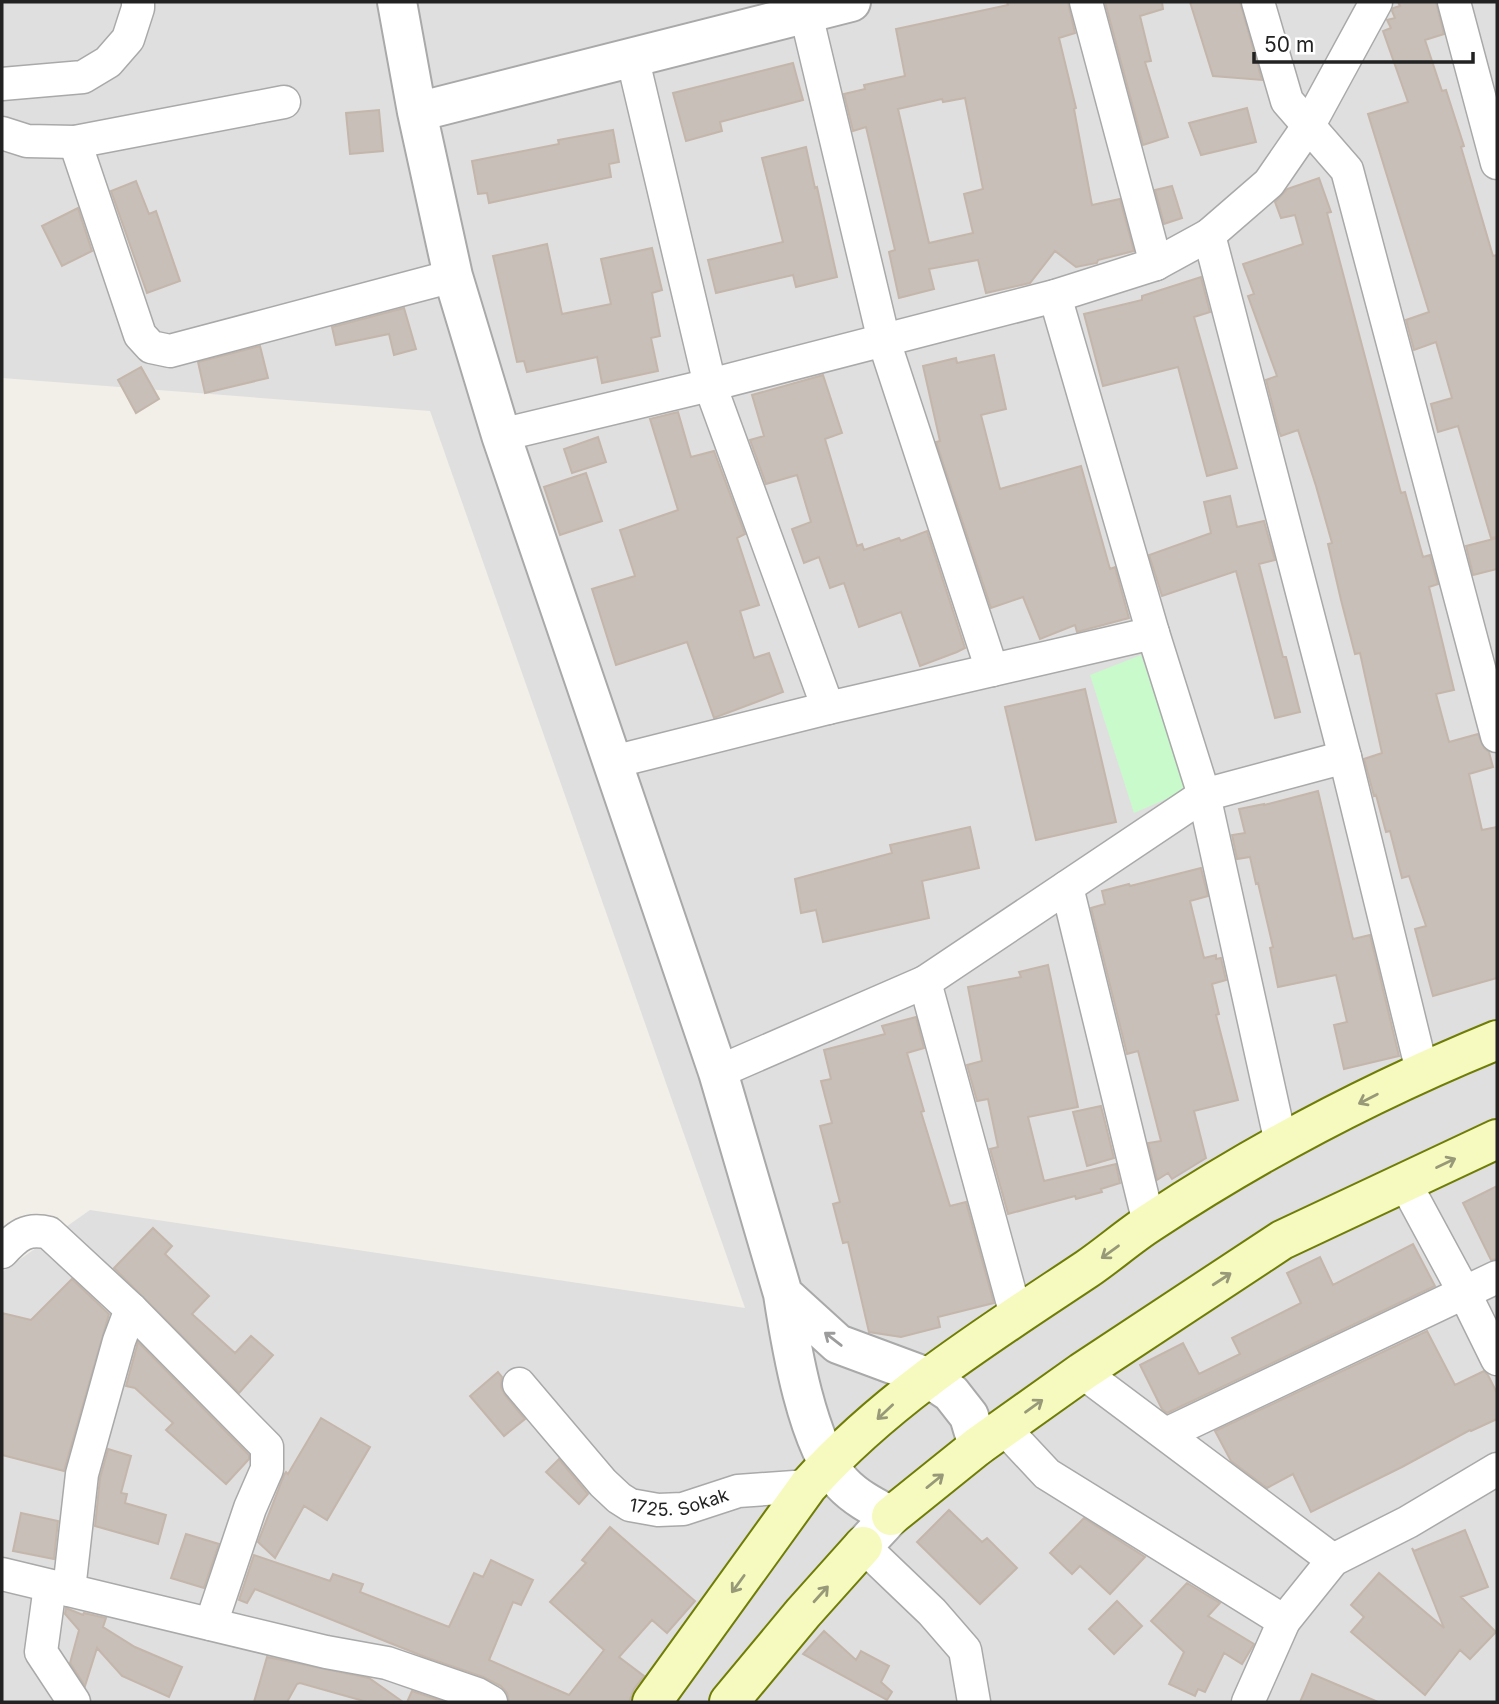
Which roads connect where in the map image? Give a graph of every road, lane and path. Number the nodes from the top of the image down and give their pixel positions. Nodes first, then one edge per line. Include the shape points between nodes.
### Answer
1 (138, 2) edge
2 (397, 2) edge
3 (852, 2) edge
4 (1086, 2) edge
5 (1258, 2) edge
6 (1376, 2) edge
7 (1454, 2) edge
8 (806, 14) junction
9 (632, 56) junction
10 (2, 84) edge
11 (284, 102) dead end
12 (418, 111) junction
13 (1309, 125) junction
14 (2, 133) edge
15 (75, 142) junction
16 (1497, 163) edge
17 (1209, 235) junction
18 (1156, 264) junction
19 (453, 276) junction
20 (1055, 296) junction
21 (884, 341) junction
22 (710, 385) junction
23 (501, 435) junction
24 (1153, 633) junction
25 (992, 670) junction
26 (828, 708) junction
27 (1497, 736) edge
28 (1345, 757) junction
29 (613, 762) junction
30 (1204, 794) junction
31 (1068, 887) junction
32 (925, 982) junction
33 (1497, 1040) edge
34 (1422, 1071) junction
35 (718, 1072) junction
36 (1497, 1139) edge
37 (1281, 1143) junction
38 (1405, 1183) junction
39 (1149, 1223) junction
40 (2, 1252) edge
41 (1497, 1277) edge
42 (783, 1294) junction
43 (1465, 1294) junction
44 (131, 1309) junction
45 (1016, 1315) junction
46 (1497, 1359) edge
47 (1082, 1371) junction
48 (927, 1377) junction
49 (519, 1384) dead end
50 (1166, 1434) junction
51 (991, 1437) junction
52 (1497, 1469) edge
53 (818, 1475) junction
54 (891, 1516) junction
55 (863, 1546) junction
56 (1333, 1560) junction
57 (2, 1574) edge
58 (60, 1588) junction
59 (1284, 1621) junction
60 (211, 1624) junction
61 (74, 1702) edge
62 (491, 1702) edge
63 (652, 1702) edge
64 (729, 1702) edge
65 (974, 1702) edge
66 (1248, 1702) edge

1 - 10 street via 128,39 100,67 83,77
2 - 12 street
3 - 8 street
4 - 18 street
5 - 13 street via 1287,101
6 - 13 street
7 - 16 street
8 - 9 street
8 - 21 street
9 - 12 street
9 - 22 street
11 - 15 street
12 - 19 street
13 - 17 street via 1269,183
13 - 27 street via 1348,170
14 - 15 street via 27,141
15 - 19 street via 140,335 151,347 170,351
17 - 18 street
17 - 28 street
18 - 20 street
19 - 23 street
20 - 21 street
20 - 24 street
21 - 22 street
21 - 25 street
22 - 23 street
22 - 26 street
23 - 29 street
24 - 25 street
24 - 30 street
25 - 26 street
26 - 29 street
28 - 30 street
28 - 34 street
29 - 35 street
30 - 31 street
30 - 37 street
31 - 32 street
31 - 39 street
32 - 35 street
32 - 45 street
33 - 34 main road
34 -> 37 main road
35 - 42 street
38 -> 36 main road
37 - 39 main road
38 - 43 street
47 -> 38 main road via 1282,1240
39 -> 45 main road
40 - 44 street via 35,1229 49,1233
41 - 43 street
48 -> 42 street via 838,1344
42 - 53 street
43 - 46 street
43 - 50 street
44 - 58 street via 82,1474
44 - 60 street via 267,1447 267,1469
45 - 48 main road
47 - 50 street
51 -> 47 main road
48 - 51 street via 951,1393
48 -> 53 main road
49 - 53 street, 1725. Sokak via 603,1483 630,1505 684,1509 738,1491
50 - 56 street
54 -> 51 main road
51 - 59 street
52 - 56 street
53 - 54 street via 842,1483
53 -> 63 main road
54 - 55 street
64 -> 55 main road
55 - 65 street via 896,1574 965,1650
56 - 59 street
57 - 58 street
58 - 60 street
58 - 61 street via 41,1652
59 - 66 street
60 - 62 street via 387,1662

